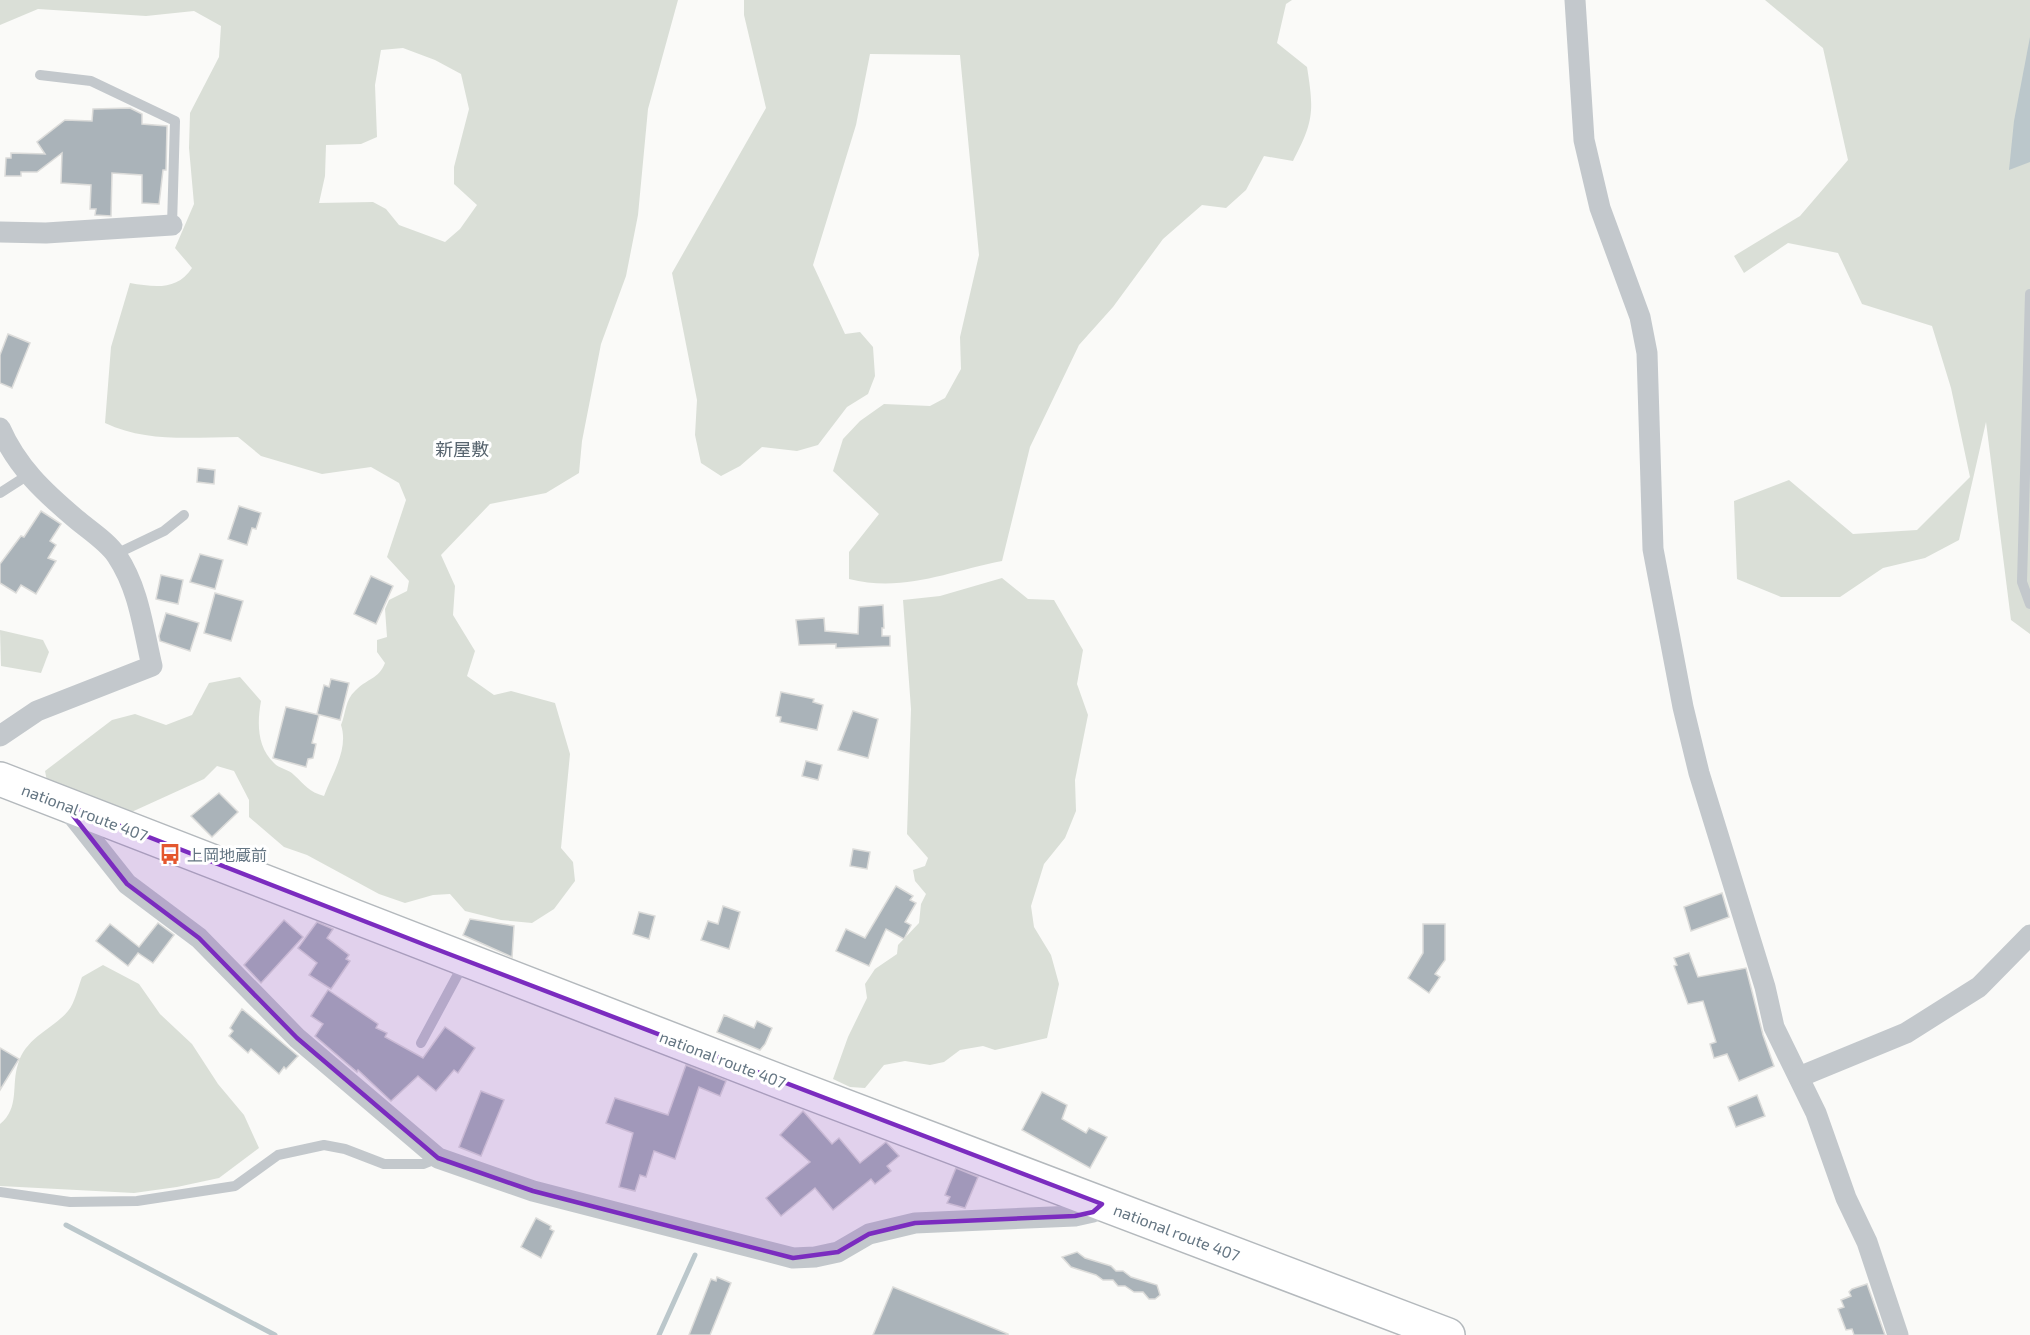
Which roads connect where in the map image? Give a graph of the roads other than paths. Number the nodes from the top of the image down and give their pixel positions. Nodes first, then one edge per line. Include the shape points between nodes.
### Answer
1 (1575, 0) edge
2 (39, 75) dead end
3 (172, 225) joint
4 (0, 232) edge
5 (2030, 294) edge
6 (0, 428) edge
7 (28, 475) junction
8 (0, 493) edge
9 (184, 515) dead end
10 (116, 554) junction
11 (2030, 604) edge
12 (0, 736) edge
13 (0, 779) edge
14 (64, 804) junction
15 (2030, 934) edge
16 (465, 960) junction
17 (420, 1043) dead end
18 (1799, 1077) junction
19 (438, 1158) junction
20 (0, 1192) edge
21 (1102, 1204) junction
22 (1448, 1335) edge
23 (1898, 1335) edge

1 - 18 street via 1584,140 1600,208 1637,308 1647,352 1653,549 1683,707 1774,1027
2 - 3 lane via 91,81 174,122
3 - 4 street
5 - 11 lane via 2022,582
6 - 7 street
7 - 8 lane
7 - 10 street
9 - 10 lane via 165,531
10 - 12 street via 138,601 152,666 37,711
13 - 14 highway, national route 407
14 - 16 highway, national route 407
14 - 19 street via 127,884 199,938 297,1038
15 - 18 street via 1979,987 1915,1028
16 - 17 lane
16 - 21 highway, national route 407
18 - 23 street via 1846,1198 1868,1242
19 - 20 lane via 423,1164 384,1164 324,1145 278,1155 235,1186 137,1201 70,1202
19 - 21 street via 533,1191 793,1258 838,1252 869,1234 915,1223 1075,1216 1093,1212
21 - 22 highway, national route 407

